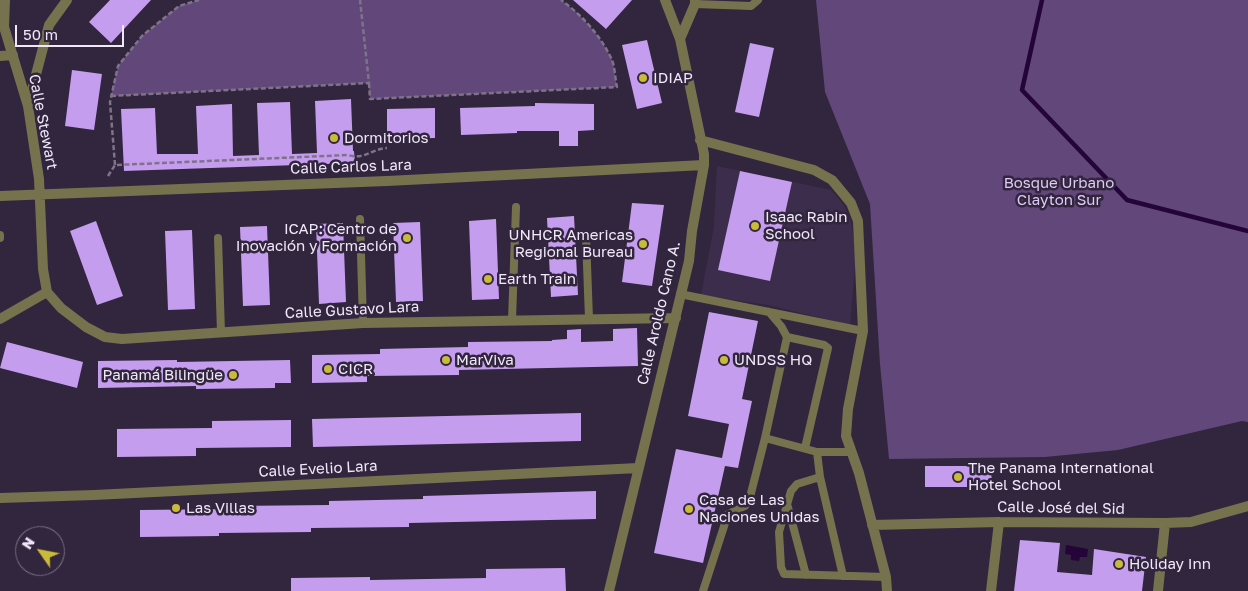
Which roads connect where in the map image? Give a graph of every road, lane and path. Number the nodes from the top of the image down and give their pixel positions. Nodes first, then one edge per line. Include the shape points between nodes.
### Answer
1 (5, 0) edge
2 (67, 0) edge
3 (199, 0) edge
4 (360, 0) edge
5 (561, 0) edge
6 (664, 0) edge
7 (758, 0) edge
8 (695, 2) edge
9 (718, 3) edge
10 (680, 39) junction
11 (0, 56) edge
12 (13, 56) junction
13 (369, 83) junction
14 (111, 96) junction
15 (28, 106) junction
16 (700, 140) junction
17 (387, 148) dead end
18 (704, 165) junction
19 (114, 166) junction
20 (108, 176) dead end
21 (40, 194) junction
22 (0, 196) edge
23 (516, 206) dead end
24 (360, 218) dead end
25 (218, 238) dead end
26 (586, 238) dead end
27 (47, 292) junction
28 (680, 294) junction
29 (769, 312) junction
30 (676, 318) junction
31 (0, 319) edge
32 (590, 319) junction
33 (512, 320) junction
34 (363, 322) junction
35 (863, 331) junction
36 (221, 333) junction
37 (787, 337) junction
38 (765, 438) junction
39 (805, 448) junction
40 (817, 452) junction
41 (850, 452) junction
42 (638, 468) junction
43 (820, 477) junction
44 (0, 498) edge
45 (1248, 506) edge
46 (788, 507) junction
47 (999, 522) junction
48 (1165, 523) junction
49 (872, 526) junction
50 (806, 575) junction
51 (843, 576) junction
52 (886, 577) junction
53 (609, 591) edge
54 (703, 591) edge
55 (888, 591) edge
56 (991, 591) edge
57 (1158, 591) edge

1 - 12 street, Calle Stewart via 4,27
2 - 15 street via 49,25
3 - 14 path via 179,6 142,36 118,66
4 - 13 path
5 - 13 path via 594,31 612,61 617,87 370,99
6 - 10 street, Calle Aroldo Cano A.
7 - 9 lane via 751,6
8 - 9 lane
8 - 10 street
10 - 16 street, Calle Aroldo Cano A.
11 - 12 street
12 - 15 street, Calle Stewart
13 - 14 path
14 - 19 path
15 - 21 street, Calle Stewart
16 - 18 street, Calle Aroldo Cano A.
16 - 35 street via 814,170 832,180 843,192 858,221
17 - 19 path via 356,158 348,155
18 - 21 street, Calle Carlos Lara
18 - 28 street, Calle Aroldo Cano A. via 690,261
19 - 20 path
21 - 22 street, Calle Carlos Lara
21 - 27 street, Calle Stewart via 41,252
23 - 33 lane
24 - 34 lane
25 - 36 lane
26 - 32 lane
27 - 31 street
27 - 36 street, Calle Gustavo Lara via 75,319 105,337
28 - 29 lane
28 - 30 street, Calle Aroldo Cano A.
29 - 35 lane
29 - 37 lane
30 - 32 street, Calle Gustavo Lara
30 - 42 street, Calle Aroldo Cano A.
32 - 33 street, Calle Gustavo Lara
33 - 34 street, Calle Gustavo Lara
34 - 36 street, Calle Gustavo Lara
35 - 41 street via 848,409 846,436
37 - 38 lane
37 - 39 lane via 828,348
38 - 39 lane
38 - 54 lane via 749,501 728,514
39 - 40 lane
40 - 41 lane
40 - 43 lane
41 - 49 street via 859,473
42 - 44 street, Calle Evelio Lara
42 - 53 street, Calle Aroldo Cano A.
43 - 46 lane via 797,484 791,491
43 - 51 lane
45 - 48 street, Calle José del Sid via 1190,522
46 - 50 lane
46 - 50 lane via 780,532 781,567 784,574
47 - 48 street, Calle José del Sid
47 - 49 street, Calle José del Sid
47 - 56 street
48 - 57 street
49 - 52 street
50 - 51 lane
51 - 52 lane
52 - 55 street

